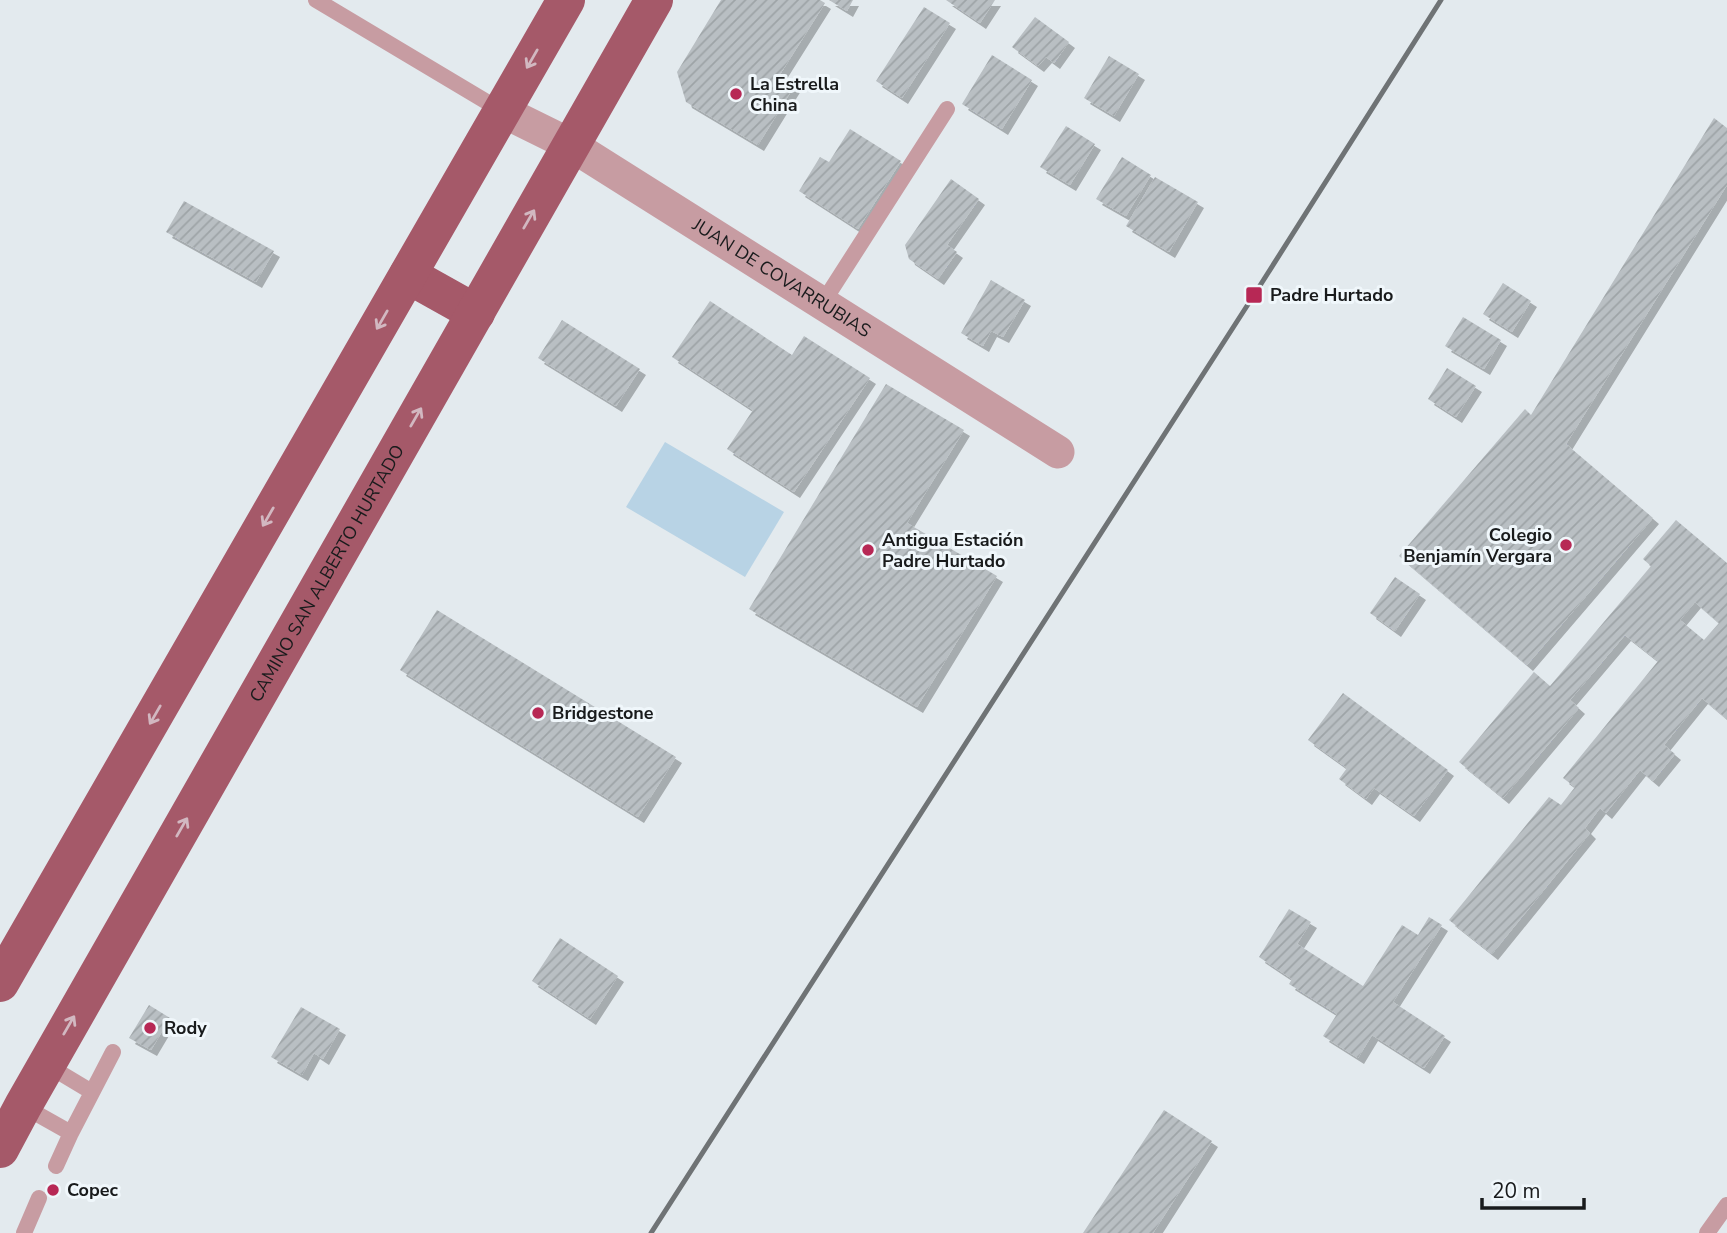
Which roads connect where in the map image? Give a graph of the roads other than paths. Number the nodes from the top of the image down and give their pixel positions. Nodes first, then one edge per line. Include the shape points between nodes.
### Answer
1 (316, 0) edge
2 (566, 0) edge
3 (654, 0) edge
4 (947, 109) dead end
5 (502, 111) junction
6 (571, 145) junction
7 (408, 275) junction
8 (822, 304) junction
9 (476, 313) junction
10 (1058, 452) dead end
11 (0, 983) edge
12 (113, 1052) dead end
13 (47, 1065) junction
14 (93, 1092) junction
15 (23, 1106) junction
16 (71, 1133) junction
17 (0, 1149) edge
18 (56, 1166) dead end
19 (39, 1198) dead end
20 (1727, 1206) edge
21 (24, 1233) edge
22 (1707, 1233) edge

1 - 5 lane
2 -> 5 main road
3 - 6 main road, CAMINO SAN ALBERTO HURTADO
4 - 8 lane
5 - 6 street, JUAN DE COVARRUBIAS
5 - 7 main road
6 - 8 street, JUAN DE COVARRUBIAS
9 -> 6 main road, CAMINO SAN ALBERTO HURTADO
7 - 9 main road
7 -> 11 main road
8 - 10 street, JUAN DE COVARRUBIAS
13 -> 9 main road, CAMINO SAN ALBERTO HURTADO
12 - 14 lane
13 - 14 lane
13 - 15 main road, CAMINO SAN ALBERTO HURTADO
14 - 16 lane
15 - 16 lane
15 - 17 main road, CAMINO SAN ALBERTO HURTADO
16 - 18 lane
19 - 21 lane
20 - 22 lane

